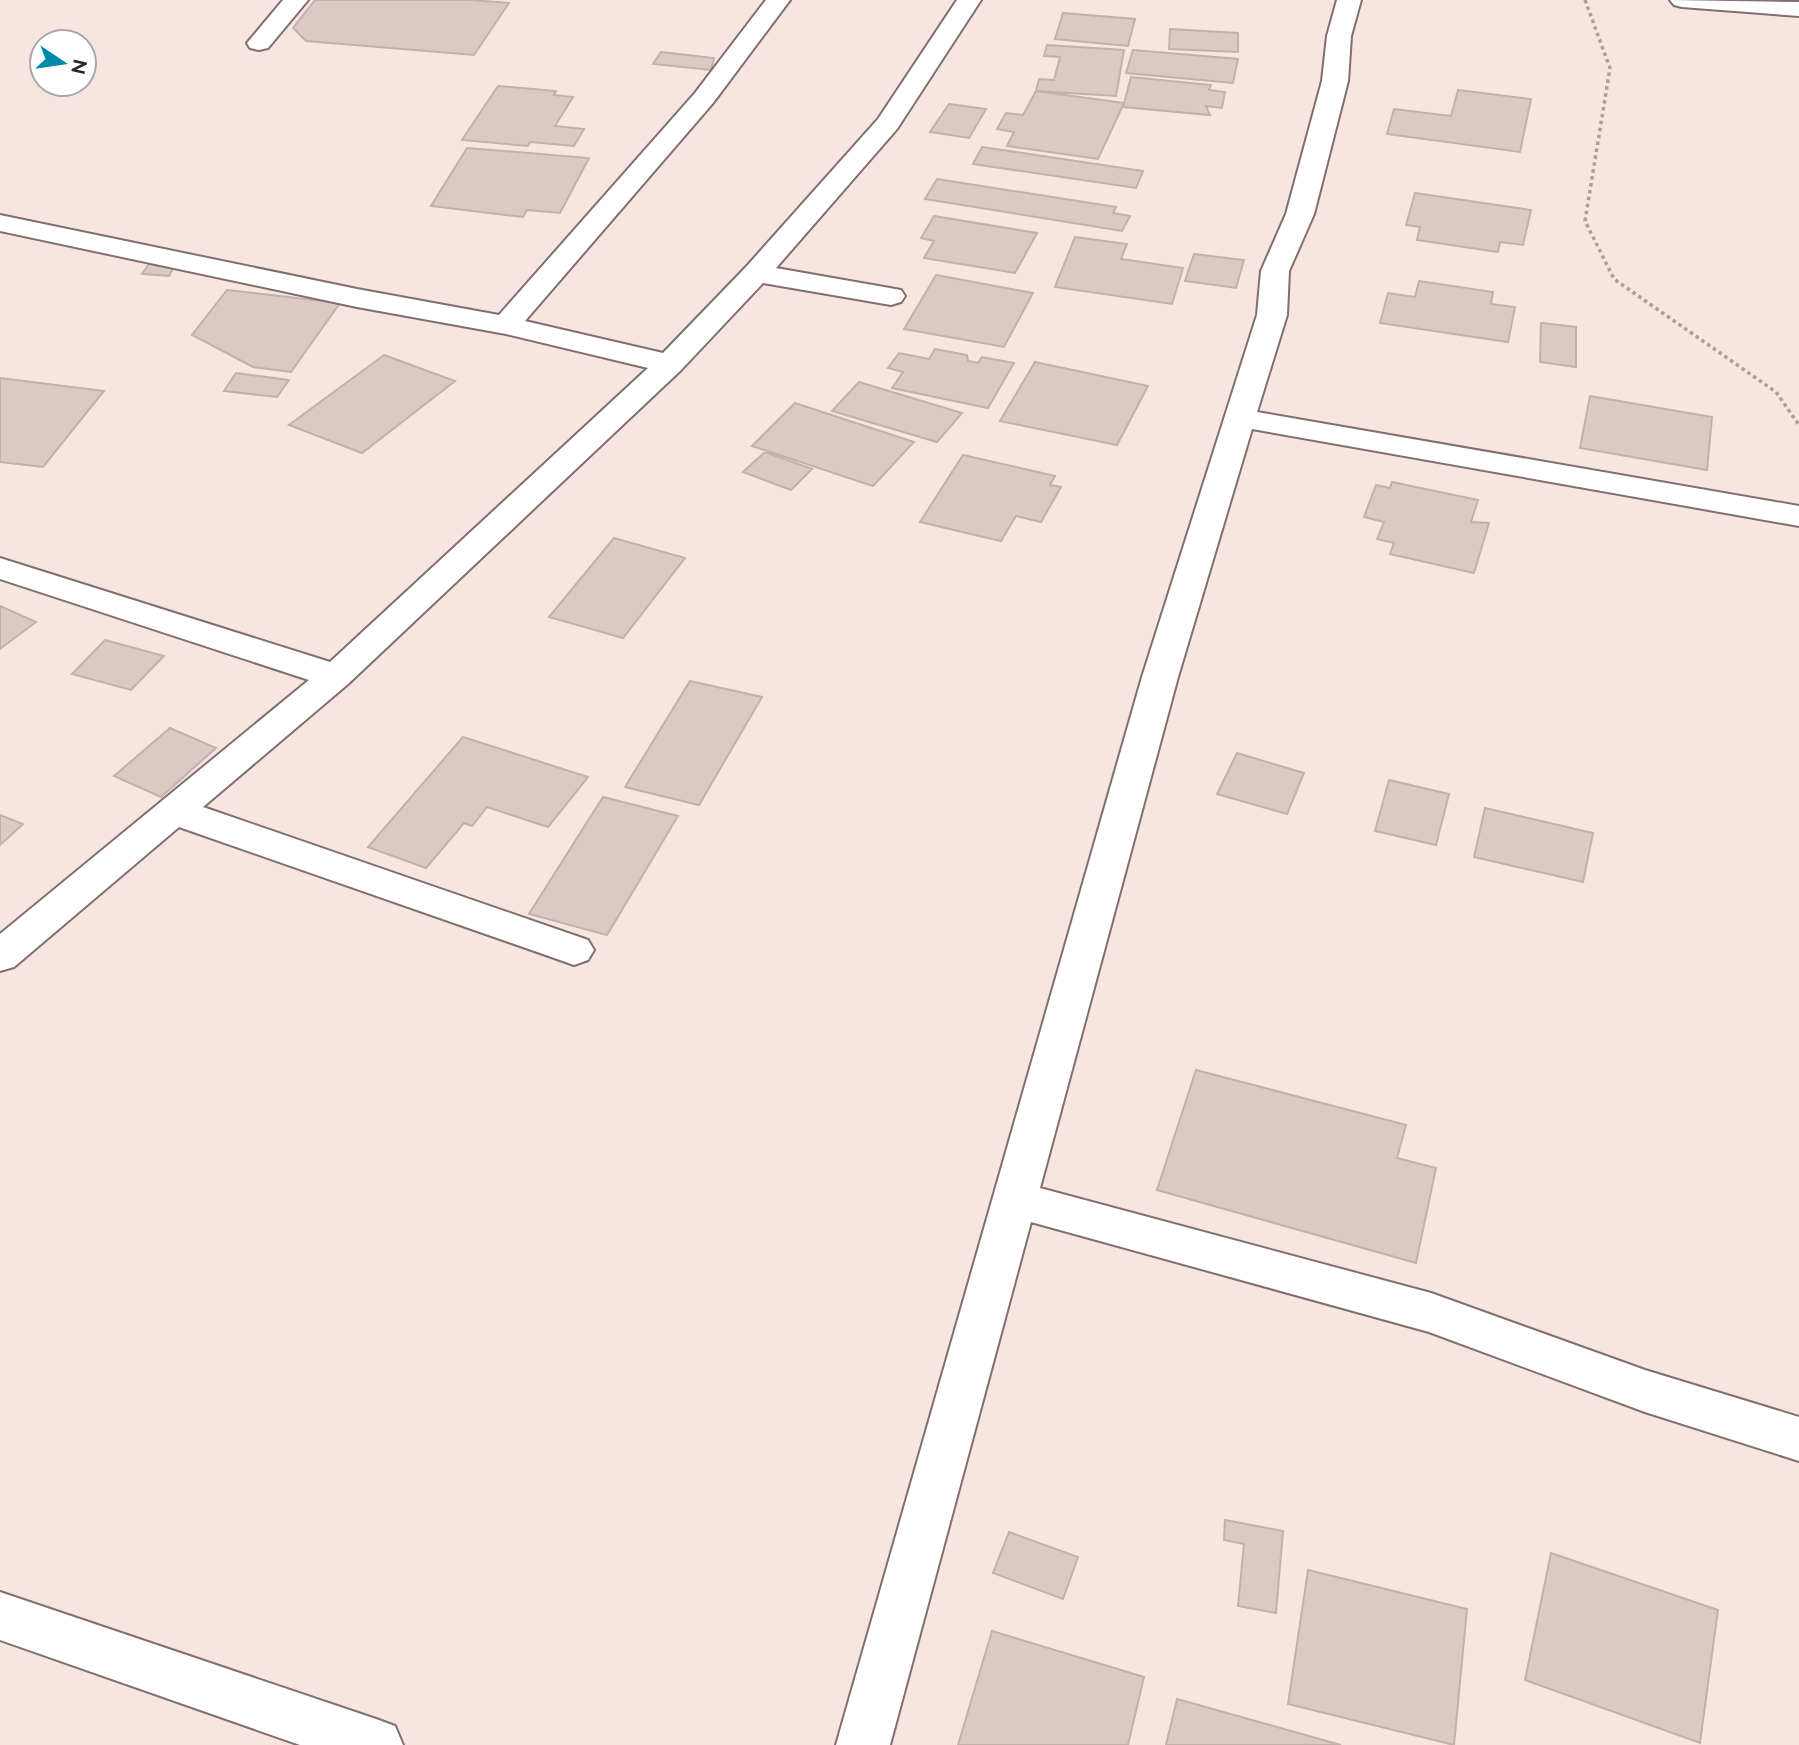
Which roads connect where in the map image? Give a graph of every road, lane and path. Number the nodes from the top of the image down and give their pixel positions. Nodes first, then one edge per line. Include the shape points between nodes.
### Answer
1 (296, 0) edge
2 (778, 0) edge
3 (969, 0) edge
4 (1349, 0) edge
5 (1585, 0) edge
6 (1682, 0) edge
7 (1786, 6) edge
8 (260, 43) dead end
9 (0, 223) edge
10 (756, 273) junction
11 (891, 296) dead end
12 (506, 326) junction
13 (670, 364) junction
14 (1240, 418) junction
15 (1799, 425) edge
16 (1799, 516) edge
17 (0, 568) edge
18 (336, 676) junction
19 (173, 811) junction
20 (574, 950) dead end
21 (0, 956) edge
22 (1016, 1200) junction
23 (1799, 1439) edge
24 (0, 1616) edge
25 (376, 1745) edge
26 (863, 1745) edge

1 - 8 street
2 - 12 street via 704,98
3 - 10 street via 888,124
4 - 14 street via 1339,36 1335,80 1300,214 1275,271 1272,315
5 - 15 path via 1610,68 1585,221 1614,279 1776,392
6 - 7 street
9 - 12 street
10 - 11 street
10 - 13 street
12 - 13 street
13 - 18 street
14 - 16 street
14 - 22 street via 1160,677
17 - 18 street
18 - 19 street
19 - 20 street
19 - 21 street
22 - 23 street via 1431,1313 1645,1391
22 - 26 street
24 - 25 street

